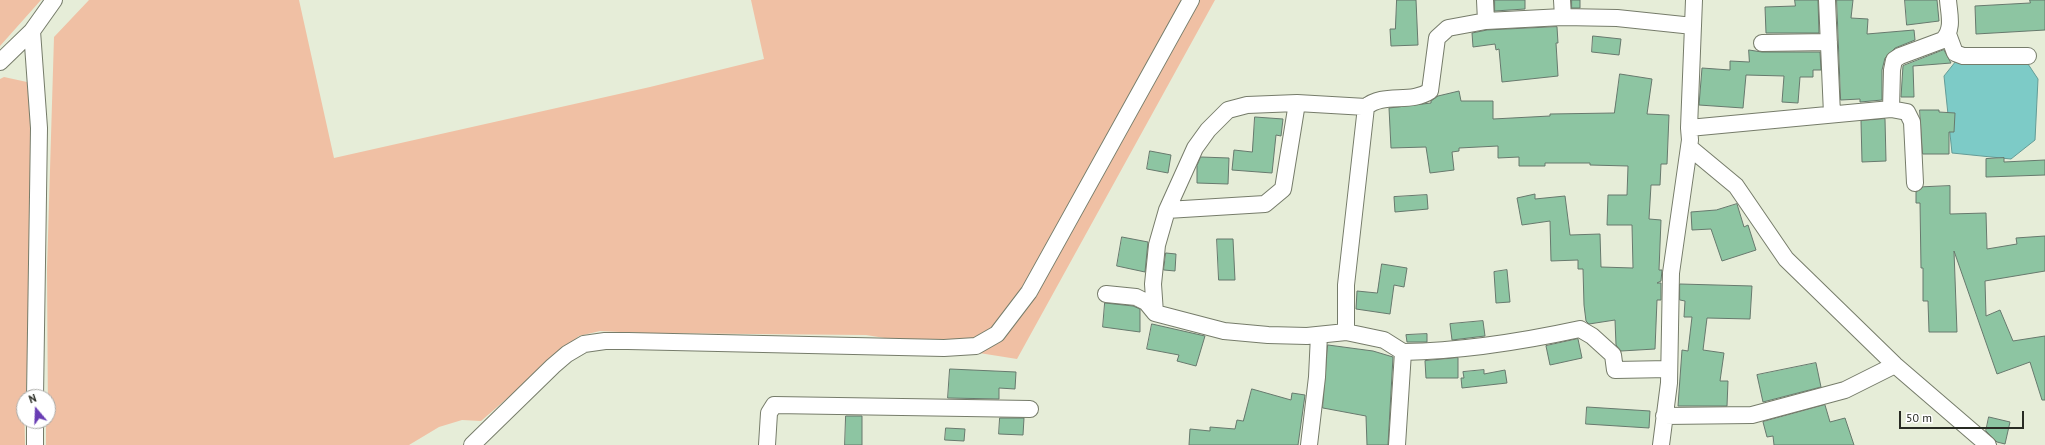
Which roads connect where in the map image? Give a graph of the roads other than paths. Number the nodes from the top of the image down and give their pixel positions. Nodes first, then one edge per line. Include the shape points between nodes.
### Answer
1 (54, 0) edge
2 (1191, 0) edge
3 (1485, 0) edge
4 (1562, 0) edge
5 (1694, 0) edge
6 (1827, 0) edge
7 (1948, 0) edge
8 (1563, 17) junction
9 (1486, 21) junction
10 (1693, 26) junction
11 (32, 31) junction
12 (1948, 34) junction
13 (1829, 42) junction
14 (1762, 43) dead end
15 (2028, 56) dead end
16 (0, 62) edge
17 (1297, 103) junction
18 (1366, 107) junction
19 (1891, 109) junction
20 (1832, 114) junction
21 (1689, 128) junction
22 (1689, 147) junction
23 (1915, 183) dead end
24 (1167, 210) junction
25 (1106, 294) dead end
26 (1155, 313) junction
27 (1346, 332) junction
28 (1319, 336) junction
29 (1403, 352) junction
30 (1895, 365) junction
31 (1669, 369) junction
32 (36, 389) edge
33 (1030, 409) dead end
34 (1664, 416) junction
35 (35, 429) edge
36 (35, 445) edge
37 (472, 445) edge
38 (767, 445) edge
39 (1309, 445) edge
40 (1397, 445) edge
41 (1661, 445) edge
42 (1988, 445) edge

1 - 11 street
2 - 37 street via 1029,292 997,334 976,346 944,348 628,341 584,344 553,366
3 - 9 street
4 - 8 street
5 - 10 street
6 - 13 street
7 - 12 street
8 - 9 street
8 - 10 street via 1618,18
9 - 18 street via 1448,28 1437,38 1430,91 1422,96 1373,101
10 - 21 street
11 - 16 street
11 - 32 street via 39,128
12 - 15 street via 1955,53 1963,56
12 - 19 street via 1943,40 1894,60
13 - 14 street
13 - 20 street
17 - 18 street
17 - 24 street via 1247,105 1228,110 1195,148
17 - 24 street via 1283,189 1275,196 1265,204
18 - 27 street via 1346,285
19 - 20 street
19 - 23 street via 1907,112 1912,122
20 - 21 street
21 - 22 street
22 - 30 street via 1736,186 1786,259
22 - 31 street via 1671,272
24 - 26 street via 1158,245 1153,284
25 - 26 street via 1136,297 1146,302
26 - 28 street via 1224,331
27 - 28 street
27 - 29 street via 1384,340
28 - 39 street
29 - 31 street via 1485,347 1580,329 1613,355 1615,370
29 - 40 street
30 - 34 street via 1845,390 1752,414
30 - 42 street
31 - 34 street
33 - 38 street via 774,405 769,413
34 - 41 street
35 - 36 street

